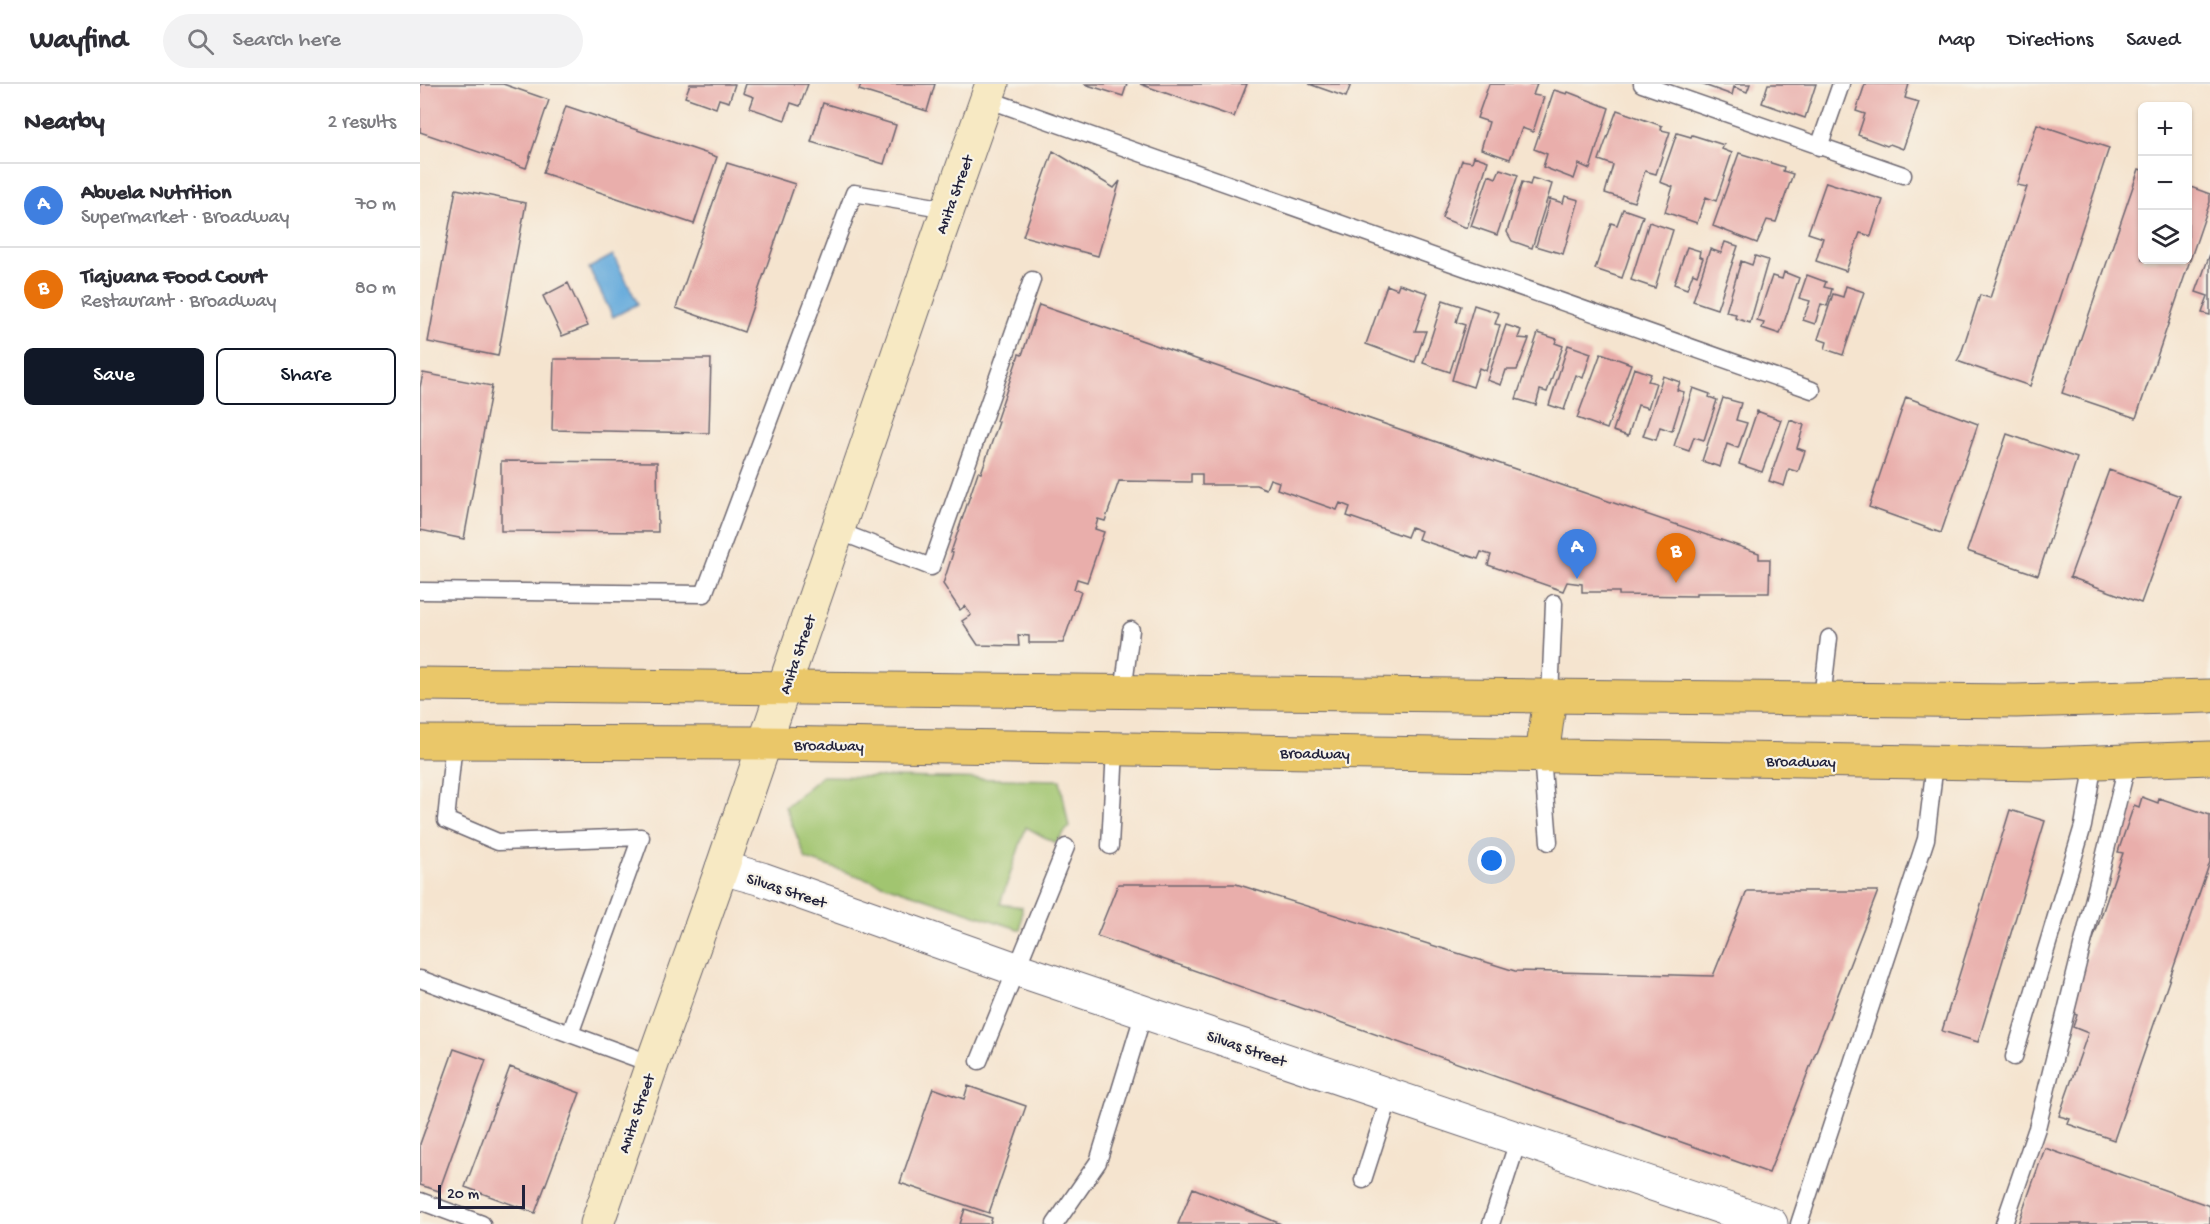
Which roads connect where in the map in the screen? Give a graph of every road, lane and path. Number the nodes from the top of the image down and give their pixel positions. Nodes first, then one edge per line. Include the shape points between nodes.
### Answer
1 (1642, 84) edge
2 (1841, 84) edge
3 (990, 91) edge
4 (1818, 147) junction
5 (1903, 175) dead end
6 (947, 209) junction
7 (1032, 280) dead end
8 (1812, 390) dead end
9 (838, 531) junction
10 (420, 591) edge
11 (1554, 603) dead end
12 (1131, 630) dead end
13 (1829, 638) dead end
14 (420, 684) edge
15 (784, 689) junction
16 (1123, 693) junction
17 (2210, 696) edge
18 (1551, 697) junction
19 (1822, 699) junction
20 (420, 742) edge
21 (454, 742) junction
22 (766, 743) junction
23 (1115, 749) junction
24 (1542, 756) junction
25 (2210, 758) edge
26 (2128, 761) junction
27 (2094, 762) junction
28 (1935, 763) junction
29 (1549, 842) dead end
30 (1110, 846) dead end
31 (1066, 847) dead end
32 (722, 868) junction
33 (1016, 969) junction
34 (420, 979) edge
35 (1144, 1012) junction
36 (570, 1034) junction
37 (2014, 1057) dead end
38 (979, 1061) dead end
39 (652, 1064) junction
40 (1390, 1096) junction
41 (1519, 1138) junction
42 (1363, 1180) dead end
43 (420, 1201) edge
44 (482, 1224) edge
45 (597, 1224) edge
46 (1055, 1224) edge
47 (1491, 1224) edge
48 (1771, 1224) edge
49 (1799, 1224) edge
50 (2004, 1224) edge

1 - 4 lane
2 - 4 lane
3 - 6 street, Anita Street
3 - 8 lane
4 - 5 lane
6 - 9 street, Anita Street
6 - 10 lane via 854,193 704,594
7 - 9 lane via 931,567
9 - 15 street, Anita Street
11 - 18 lane
12 - 16 lane
13 - 19 lane
14 - 15 main road
15 - 16 main road
15 - 22 street, Anita Street
16 - 18 main road
17 - 19 main road via 2016,701
18 - 19 main road
18 - 24 main road
20 - 21 main road, Broadway
21 - 22 main road, Broadway
21 - 36 lane via 446,820 498,842 641,837
22 - 23 main road, Broadway
22 - 32 street, Anita Street
23 - 24 main road, Broadway
23 - 30 lane
24 - 28 main road, Broadway
24 - 29 lane
25 - 26 main road, Broadway
26 - 27 main road, Broadway
26 - 50 lane via 2037,1128
27 - 28 main road, Broadway
27 - 37 lane via 2083,826
28 - 49 lane via 1926,839
31 - 33 lane
32 - 33 street, Silvas Street
32 - 39 street, Anita Street
33 - 35 street, Silvas Street
33 - 38 lane
34 - 36 lane
35 - 40 street, Silvas Street
35 - 46 lane via 1098,1162
36 - 39 lane
39 - 45 street, Anita Street
40 - 41 street, Silvas Street
40 - 42 lane
41 - 47 lane
41 - 48 street, Silvas Street
43 - 44 lane

